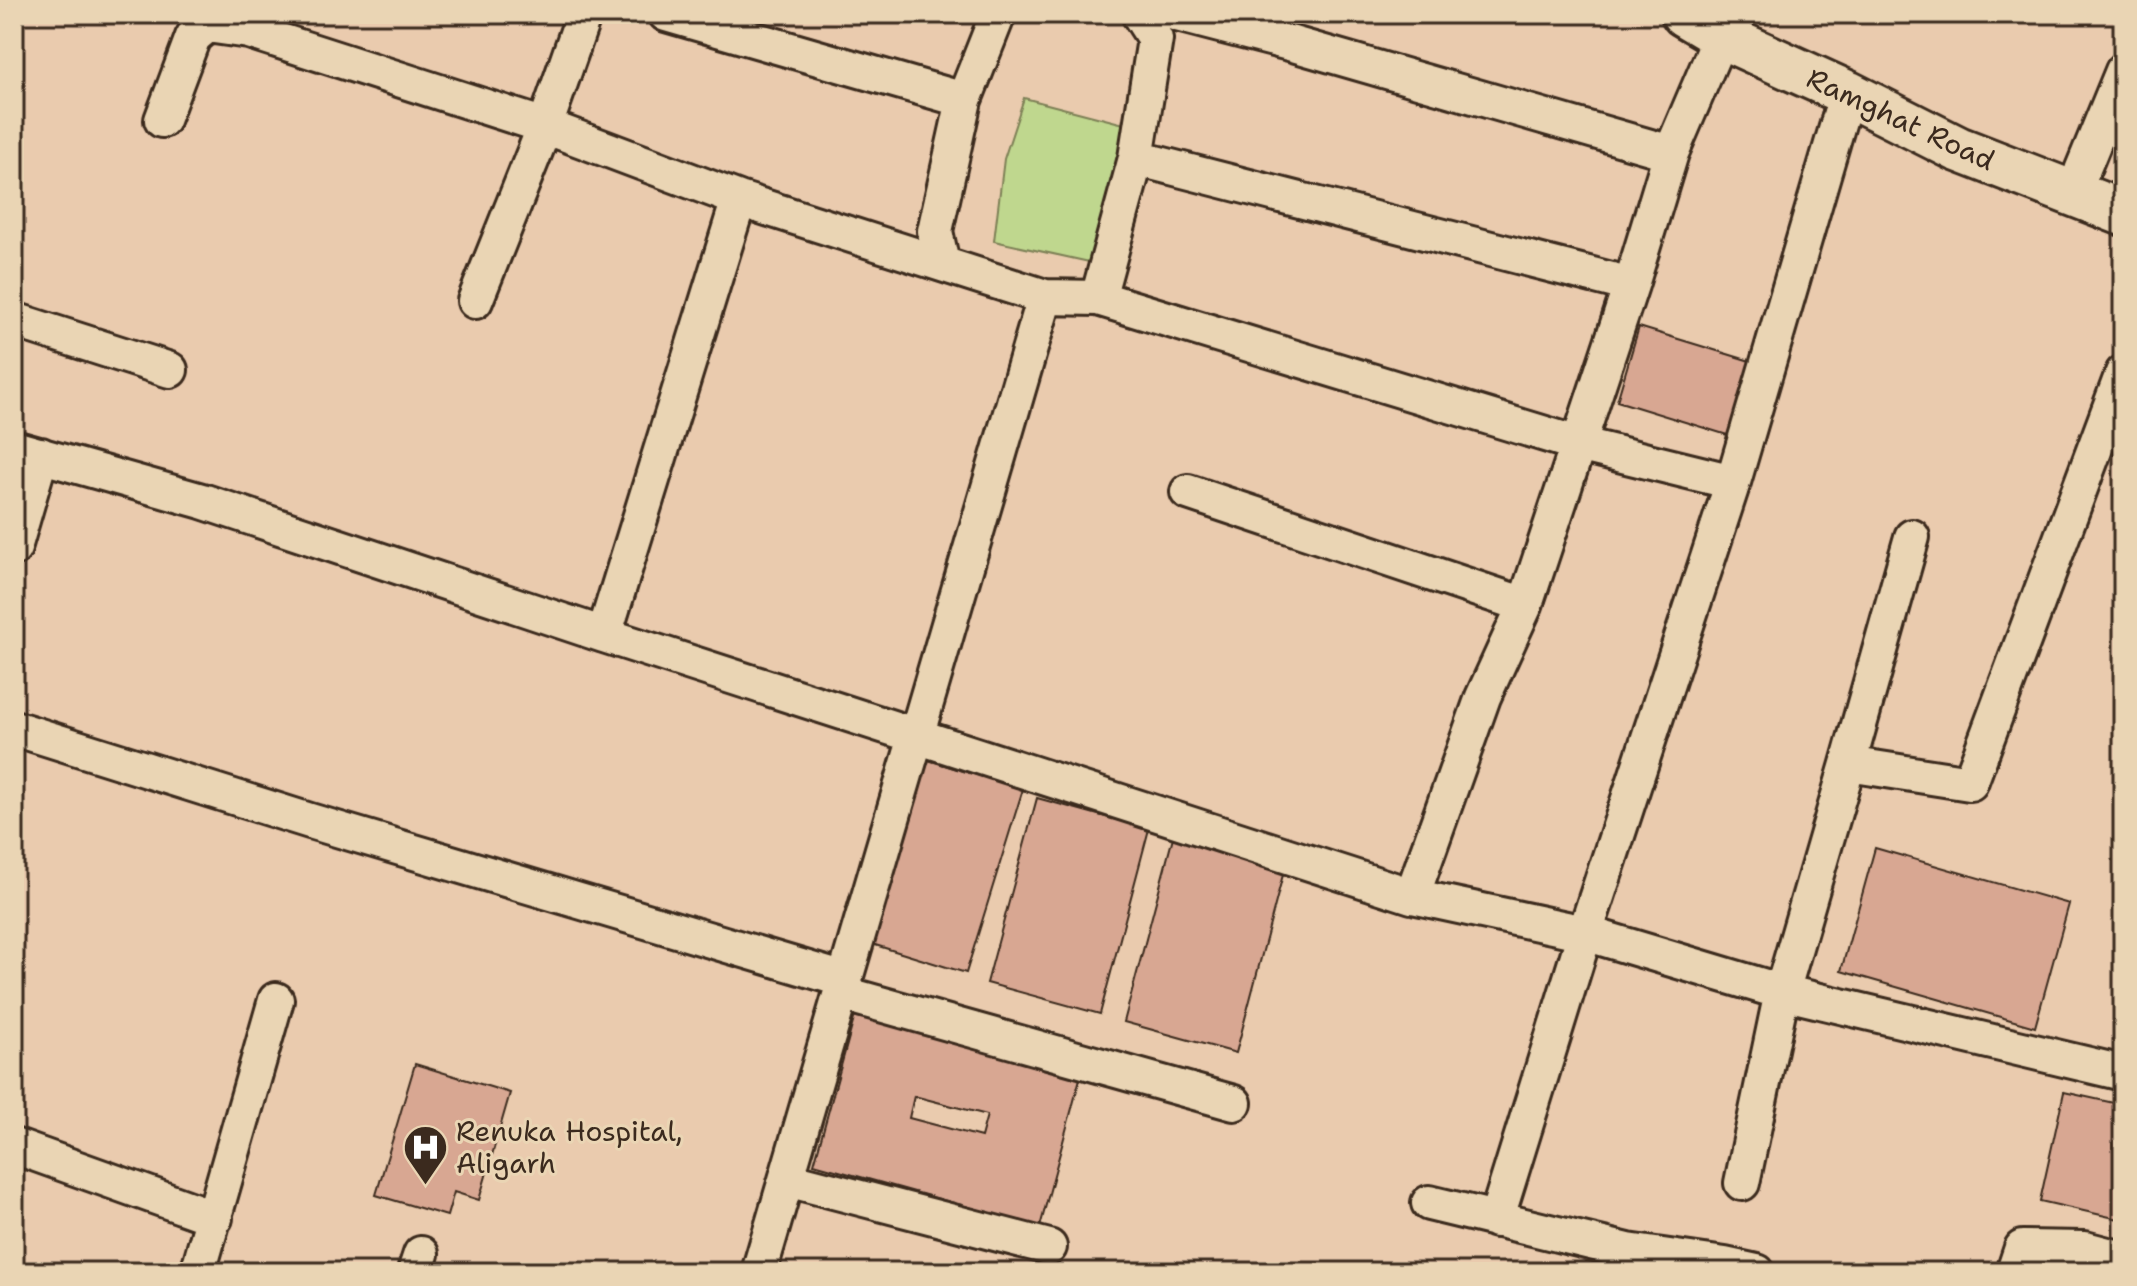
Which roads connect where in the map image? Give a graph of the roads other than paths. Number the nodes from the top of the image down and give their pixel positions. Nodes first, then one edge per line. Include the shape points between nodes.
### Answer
1 (584, 14) edge
2 (666, 14) edge
3 (998, 14) edge
4 (1139, 14) edge
5 (1177, 14) edge
6 (1684, 14) edge
7 (1733, 20) edge
8 (2123, 71) edge
9 (1847, 93) junction
10 (964, 100) junction
11 (162, 120) dead end
12 (545, 126) junction
13 (1671, 153) junction
14 (1136, 158) junction
15 (2082, 171) junction
16 (2123, 186) edge
17 (739, 199) junction
18 (2123, 213) edge
19 (942, 264) junction
20 (1631, 285) junction
21 (1045, 297) junction
22 (1098, 298) junction
23 (475, 301) dead end
24 (14, 320) edge
25 (170, 370) dead end
26 (2123, 373) edge
27 (1578, 444) junction
28 (27, 451) edge
29 (1733, 482) junction
30 (1188, 492) dead end
31 (1912, 537) dead end
32 (14, 548) edge
33 (1525, 605) junction
34 (604, 635) junction
35 (14, 728) edge
36 (915, 737) junction
37 (1848, 764) junction
38 (1412, 896) junction
39 (1585, 933) junction
40 (843, 986) junction
41 (1782, 992) junction
42 (276, 1000) dead end
43 (2123, 1073) edge
44 (1234, 1103) dead end
45 (14, 1146) edge
46 (787, 1179) junction
47 (1742, 1183) dead end
48 (1429, 1203) dead end
49 (215, 1218) junction
50 (1496, 1220) junction
51 (1049, 1247) dead end
52 (2123, 1259) edge
53 (198, 1272) edge
54 (759, 1272) edge
55 (1757, 1272) edge
56 (2014, 1272) edge

1 - 12 street
2 - 10 street
3 - 10 street
4 - 14 street via 1155,39
5 - 13 street
6 - 7 main road, Ramghat Road
7 - 9 main road, Ramghat Road
7 - 13 street
7 - 15 main road, Ramghat Road
8 - 15 street
9 - 18 main road, Ramghat Road via 1958,149
9 - 29 street
10 - 19 street via 935,231
11 - 12 street via 193,37 207,25 249,31
12 - 17 street
12 - 23 street
13 - 20 street
14 - 20 street
14 - 22 street
15 - 16 main road, Ramghat Road
17 - 19 street
17 - 34 street
19 - 21 street
20 - 27 street
21 - 22 street
21 - 36 street
22 - 27 street
24 - 25 street
26 - 37 street via 1970,783
27 - 29 street
27 - 33 street
28 - 32 street
28 - 34 street via 202,501
29 - 39 street
30 - 33 street
31 - 37 street
33 - 38 street via 1483,697
34 - 36 street
35 - 40 street
36 - 38 street
36 - 40 street
37 - 41 street
38 - 39 street
39 - 41 street
39 - 50 street
40 - 44 street
40 - 46 street
41 - 43 street
41 - 47 street
42 - 49 street
45 - 49 street
46 - 51 street
46 - 54 street
48 - 50 street
49 - 53 street
50 - 55 street via 1628,1251
52 - 56 street via 2085,1249 2022,1248

